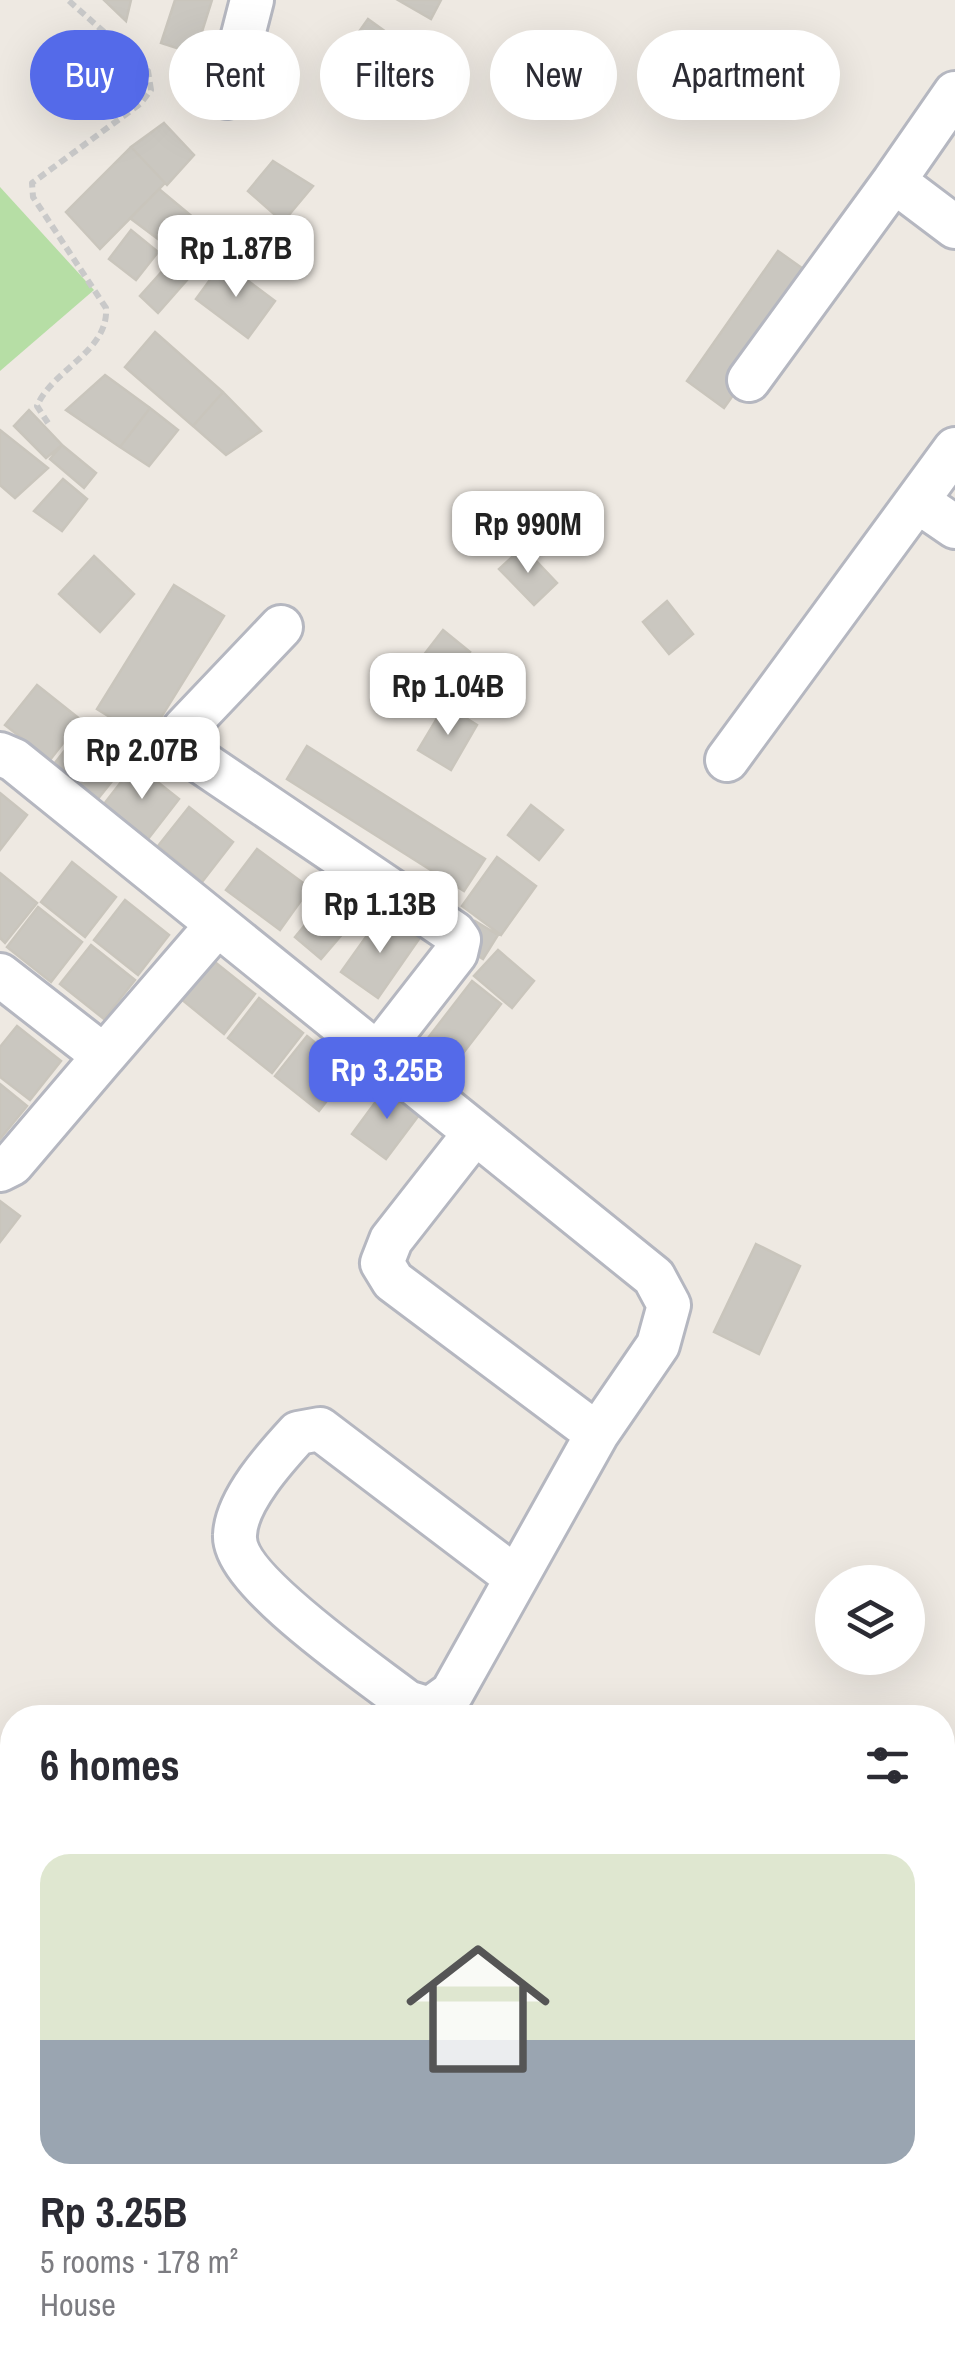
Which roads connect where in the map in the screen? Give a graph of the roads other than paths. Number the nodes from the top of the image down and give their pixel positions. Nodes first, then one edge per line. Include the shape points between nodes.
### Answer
1 (252, 0) edge
2 (244, 30) edge
3 (955, 93) edge
4 (894, 181) junction
5 (955, 227) edge
6 (749, 380) dead end
7 (955, 449) edge
8 (917, 501) junction
9 (955, 526) edge
10 (280, 627) dead end
11 (0, 754) edge
12 (728, 760) dead end
13 (216, 925) junction
14 (0, 975) edge
15 (378, 1053) junction
16 (104, 1056) junction
17 (474, 1134) junction
18 (0, 1170) edge
19 (596, 1434) junction
20 (515, 1578) junction
21 (417, 1705) edge
22 (435, 1705) edge

1 - 2 street
3 - 4 street
4 - 5 street
4 - 6 street
7 - 8 street
8 - 9 street
8 - 12 street
10 - 15 street via 184,729 182,750 454,933 456,953
11 - 13 street
13 - 15 street
13 - 16 street
14 - 16 street
15 - 17 street
16 - 18 street
17 - 19 street via 654,1276 667,1296 658,1346
17 - 19 street via 390,1240 382,1263 393,1281
19 - 20 street
20 - 21 street via 320,1429 298,1433 238,1517 238,1557 271,1594
20 - 22 street via 452,1692

